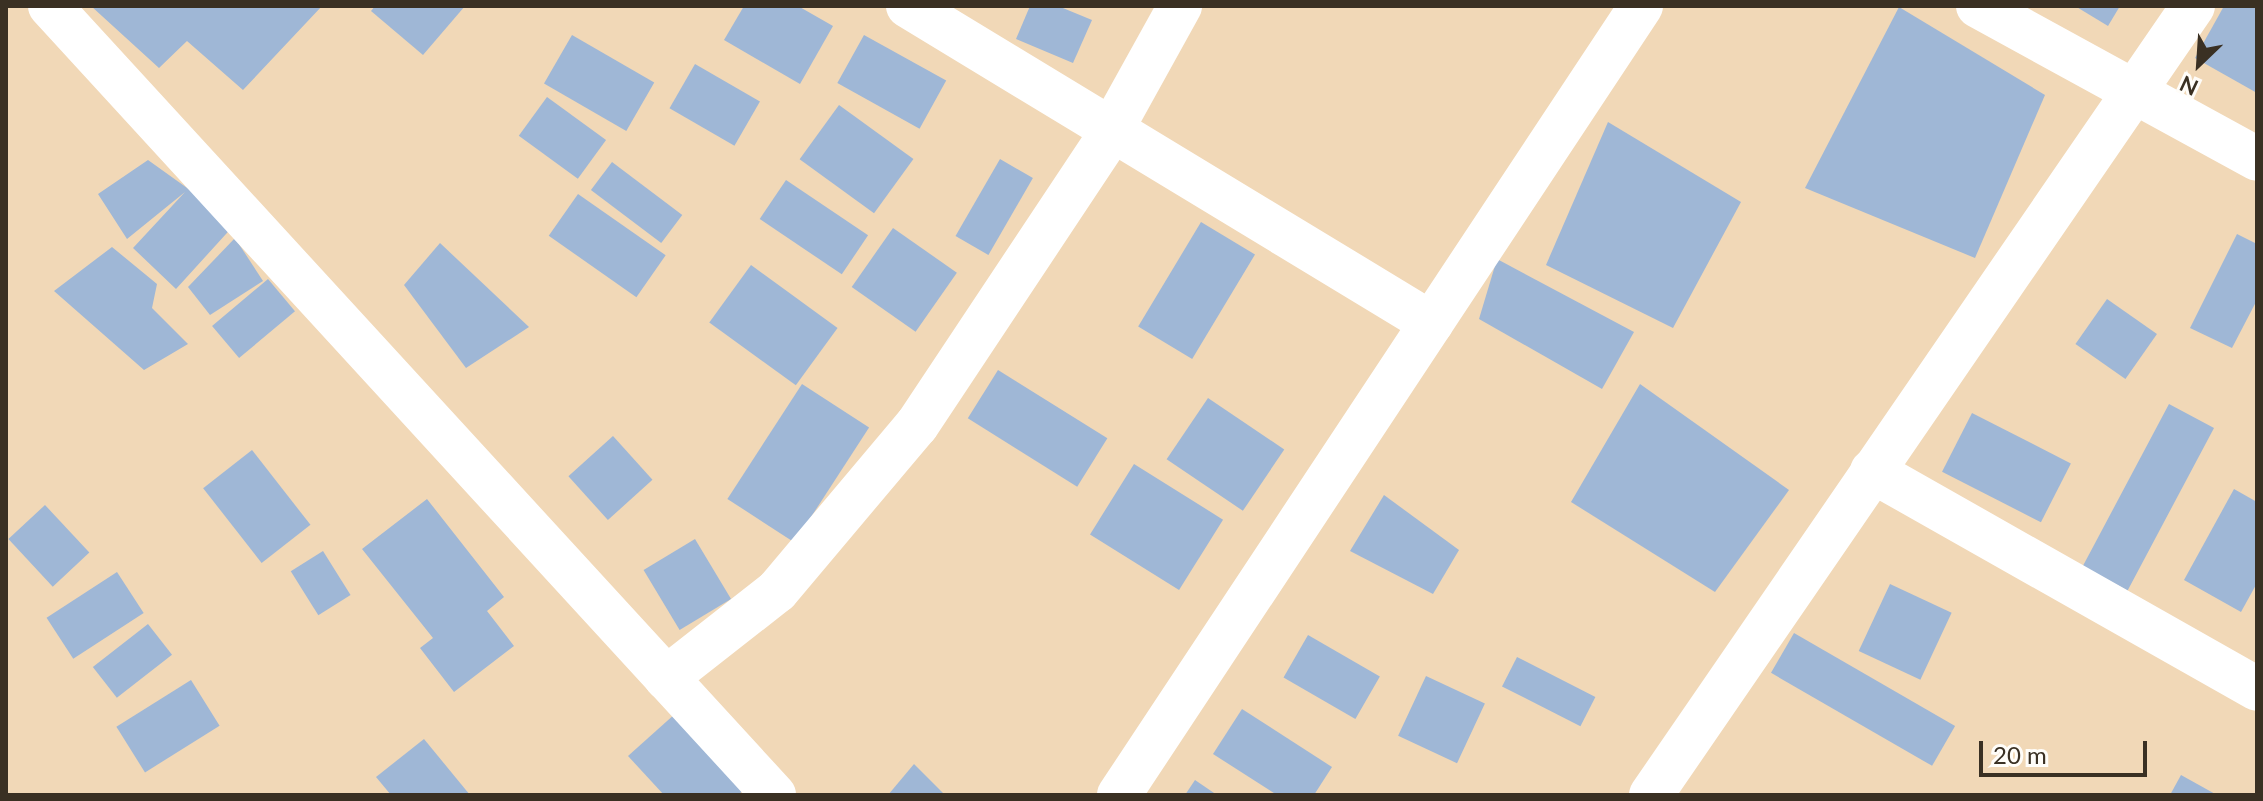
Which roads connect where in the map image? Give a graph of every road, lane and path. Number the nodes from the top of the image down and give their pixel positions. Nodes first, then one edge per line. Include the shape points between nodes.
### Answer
1 (50, 6) edge
2 (908, 6) edge
3 (1180, 6) edge
4 (1641, 6) edge
5 (1978, 6) edge
6 (2193, 6) edge
7 (2132, 90) junction
8 (1111, 131) junction
9 (2257, 159) edge
10 (1431, 323) junction
11 (1872, 471) junction
12 (666, 678) junction
13 (2257, 689) edge
14 (774, 795) edge
15 (1119, 795) edge
16 (1651, 795) edge

1 - 12 street
2 - 8 street
3 - 8 street
4 - 10 street
5 - 7 street
6 - 7 street
7 - 9 street
7 - 11 street
8 - 10 street
8 - 12 street via 917,425 777,591
10 - 15 street
11 - 13 street
11 - 16 street
12 - 14 street

